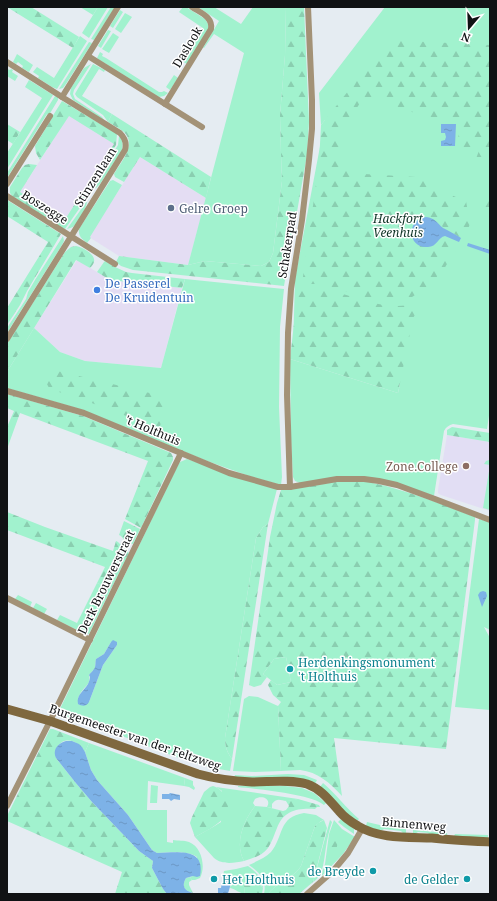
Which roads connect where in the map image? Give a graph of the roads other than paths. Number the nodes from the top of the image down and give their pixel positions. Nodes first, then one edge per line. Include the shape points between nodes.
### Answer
1 (118, 7) edge
2 (192, 7) edge
3 (308, 7) edge
4 (88, 56) junction
5 (7, 62) edge
6 (62, 97) junction
7 (165, 104) junction
8 (50, 116) dead end
9 (202, 127) dead end
10 (7, 184) edge
11 (7, 196) edge
12 (71, 236) junction
13 (114, 264) dead end
14 (7, 339) edge
15 (7, 390) edge
16 (180, 453) junction
17 (290, 487) junction
18 (490, 520) edge
19 (7, 598) edge
20 (90, 640) junction
21 (7, 709) edge
22 (50, 721) junction
23 (325, 796) joint
24 (7, 806) edge
25 (362, 828) junction
26 (490, 842) edge
27 (307, 894) edge

1 - 4 street
2 - 7 street, Daslook via 210,19 211,29
3 - 17 street, Schakerpad via 312,129 291,289 288,333
4 - 6 street
4 - 7 street
5 - 6 street
6 - 12 street, Stinzenlaan via 120,133 126,145
7 - 9 street
8 - 10 street
11 - 12 street, Boszegge
12 - 13 street, Boszegge
12 - 14 street, Stinzenlaan
15 - 16 street, 't Holthuis via 84,413
16 - 17 street, 't Holthuis via 253,481
16 - 20 street, Derk Brouwerstraat
17 - 18 street, 't Holthuis via 337,479 379,481 397,485
19 - 20 street
20 - 22 street, Derk Brouwerstraat
21 - 22 street, Burgemeester van der Feltzweg
22 - 23 street, Burgemeester van der Feltzweg via 213,778 252,782 298,782 317,789
22 - 24 street, Derk Brouwerstraat
23 - 25 street, Binnenweg via 343,816
25 - 26 street, Binnenweg via 392,836
25 - 27 street via 348,853 333,871

